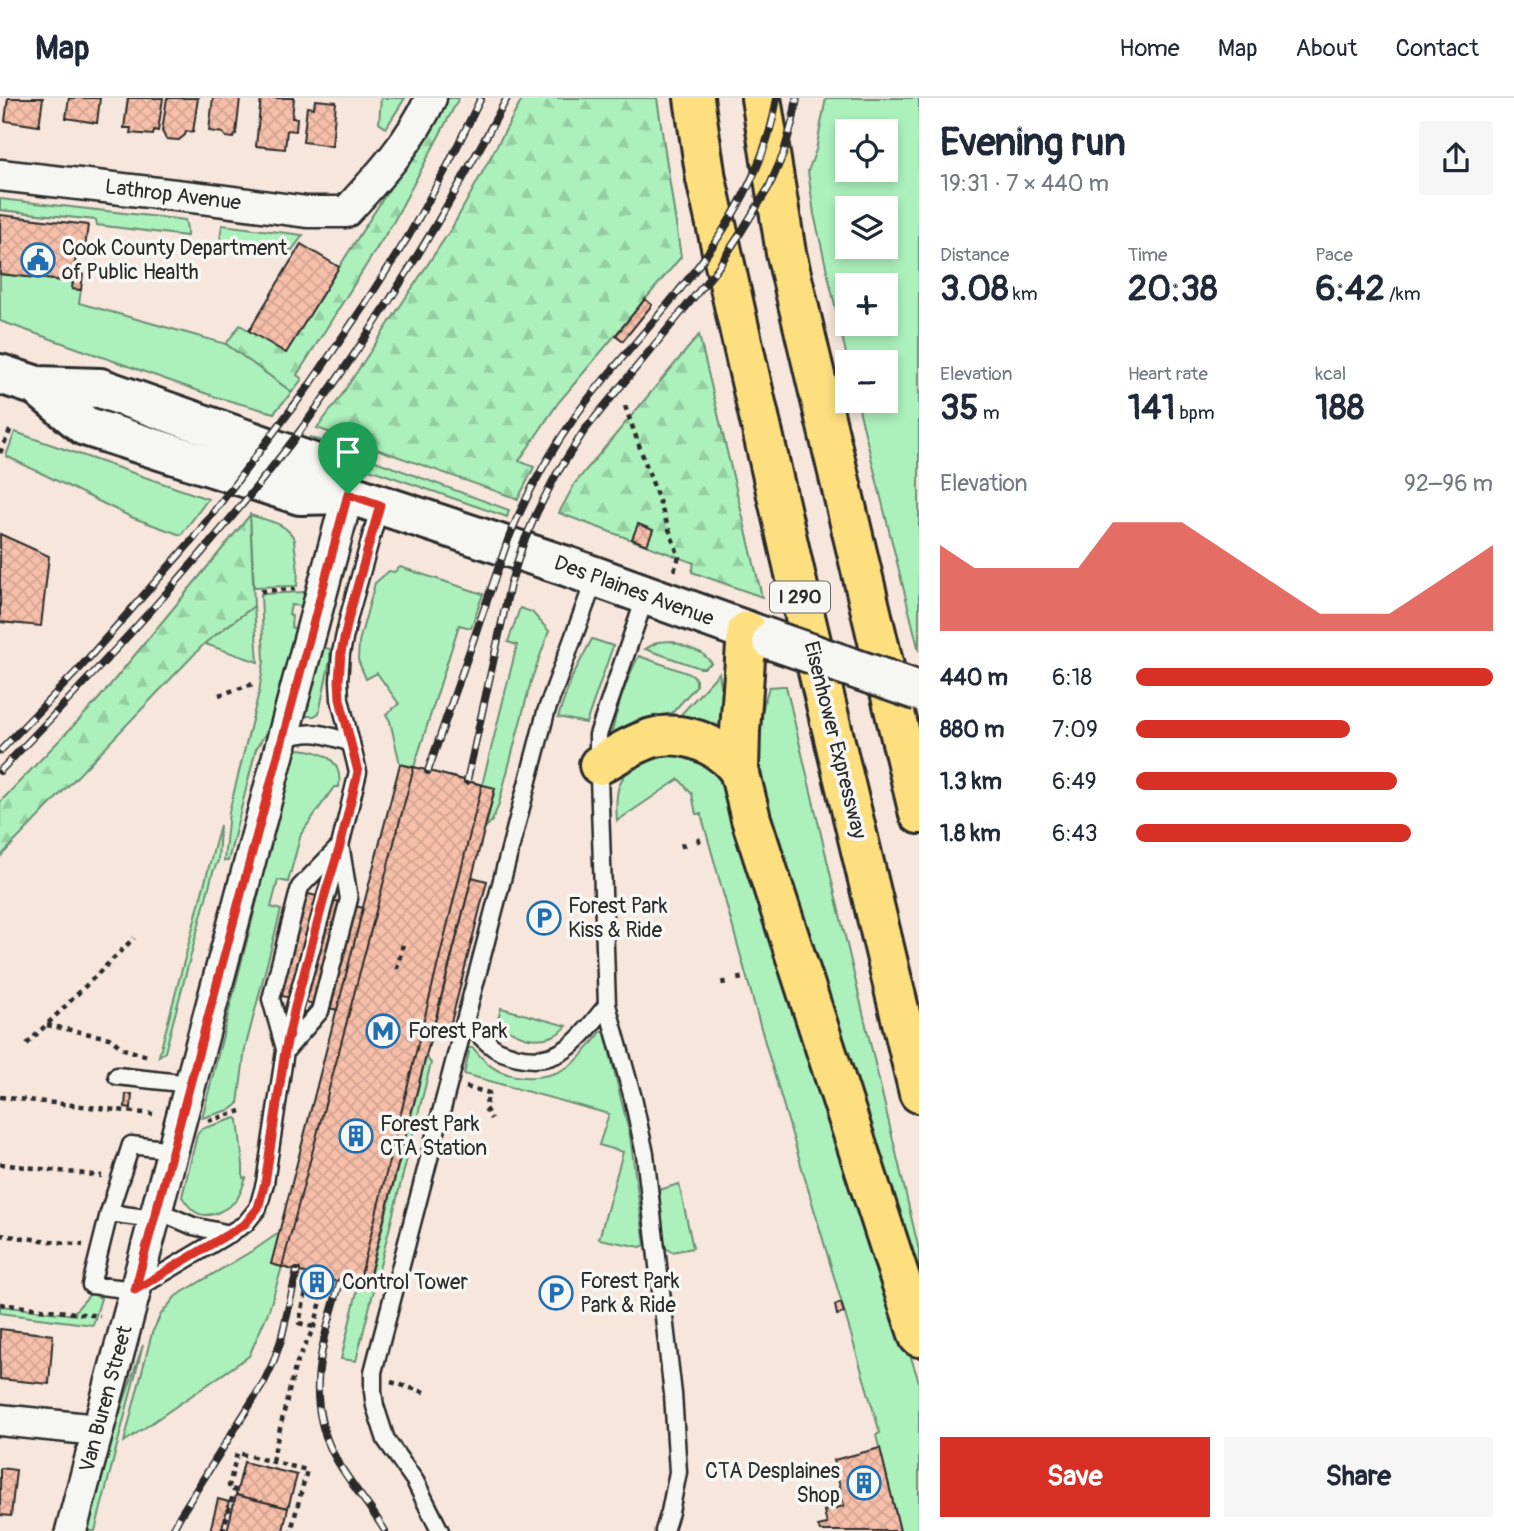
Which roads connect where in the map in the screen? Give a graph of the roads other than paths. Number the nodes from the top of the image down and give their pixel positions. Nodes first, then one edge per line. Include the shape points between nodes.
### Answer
1 (432, 98) edge
2 (694, 98) edge
3 (761, 98) edge
4 (0, 175) edge
5 (0, 374) edge
6 (364, 500) junction
7 (596, 576) junction
8 (655, 598) junction
9 (759, 635) junction
10 (919, 691) edge
11 (282, 739) junction
12 (351, 743) junction
13 (599, 765) junction
14 (739, 770) junction
15 (919, 814) edge
16 (340, 846) junction
17 (607, 1005) junction
18 (465, 1021) junction
19 (285, 1051) junction
20 (117, 1076) dead end
21 (190, 1084) junction
22 (919, 1093) edge
23 (173, 1150) junction
24 (109, 1213) junction
25 (155, 1214) junction
26 (230, 1234) junction
27 (135, 1290) junction
28 (919, 1337) edge
29 (0, 1420) edge
30 (98, 1430) junction
31 (71, 1531) edge
32 (440, 1531) edge
33 (664, 1531) edge

1 - 4 street, Lathrop Avenue via 386,169 345,212 307,212
2 - 22 highway, Eisenhower Expressway / I 290 via 706,179 744,351
3 - 15 highway via 786,253
5 - 6 main road, Des Plaines Avenue via 37,386 100,388 316,464
6 - 7 main road, Des Plaines Avenue
6 - 11 street, Van Buren Street
6 - 12 lane via 339,681
7 - 8 main road, Des Plaines Avenue
7 - 18 lane via 546,712
8 - 9 main road, Des Plaines Avenue
8 - 13 lane via 598,734
9 - 10 main road, Des Plaines Avenue, bridge
9 - 14 highway via 740,731
11 - 12 lane via 302,732
11 - 21 street, Van Buren Street
12 - 16 lane via 358,772
13 - 14 highway via 632,746 672,736 695,739 723,754
13 - 17 lane
14 - 28 highway
16 - 19 lane
16 - 19 lane via 349,899 320,1011
16 - 19 lane via 300,887 271,999
17 - 18 lane via 573,1045 552,1057 526,1059 501,1052
17 - 33 lane via 645,1154 667,1331 678,1472
18 - 32 lane via 373,1372 375,1406 386,1440 415,1481
19 - 26 lane via 262,1195 245,1224
20 - 21 lane
21 - 23 street, Van Buren Street
23 - 24 lane via 131,1145
23 - 25 street, Van Buren Street
24 - 25 lane
24 - 27 lane via 91,1285
25 - 26 lane
25 - 27 street, Van Buren Street
26 - 27 lane
27 - 30 street, Van Buren Street
29 - 30 street
30 - 31 street, Van Buren Street

